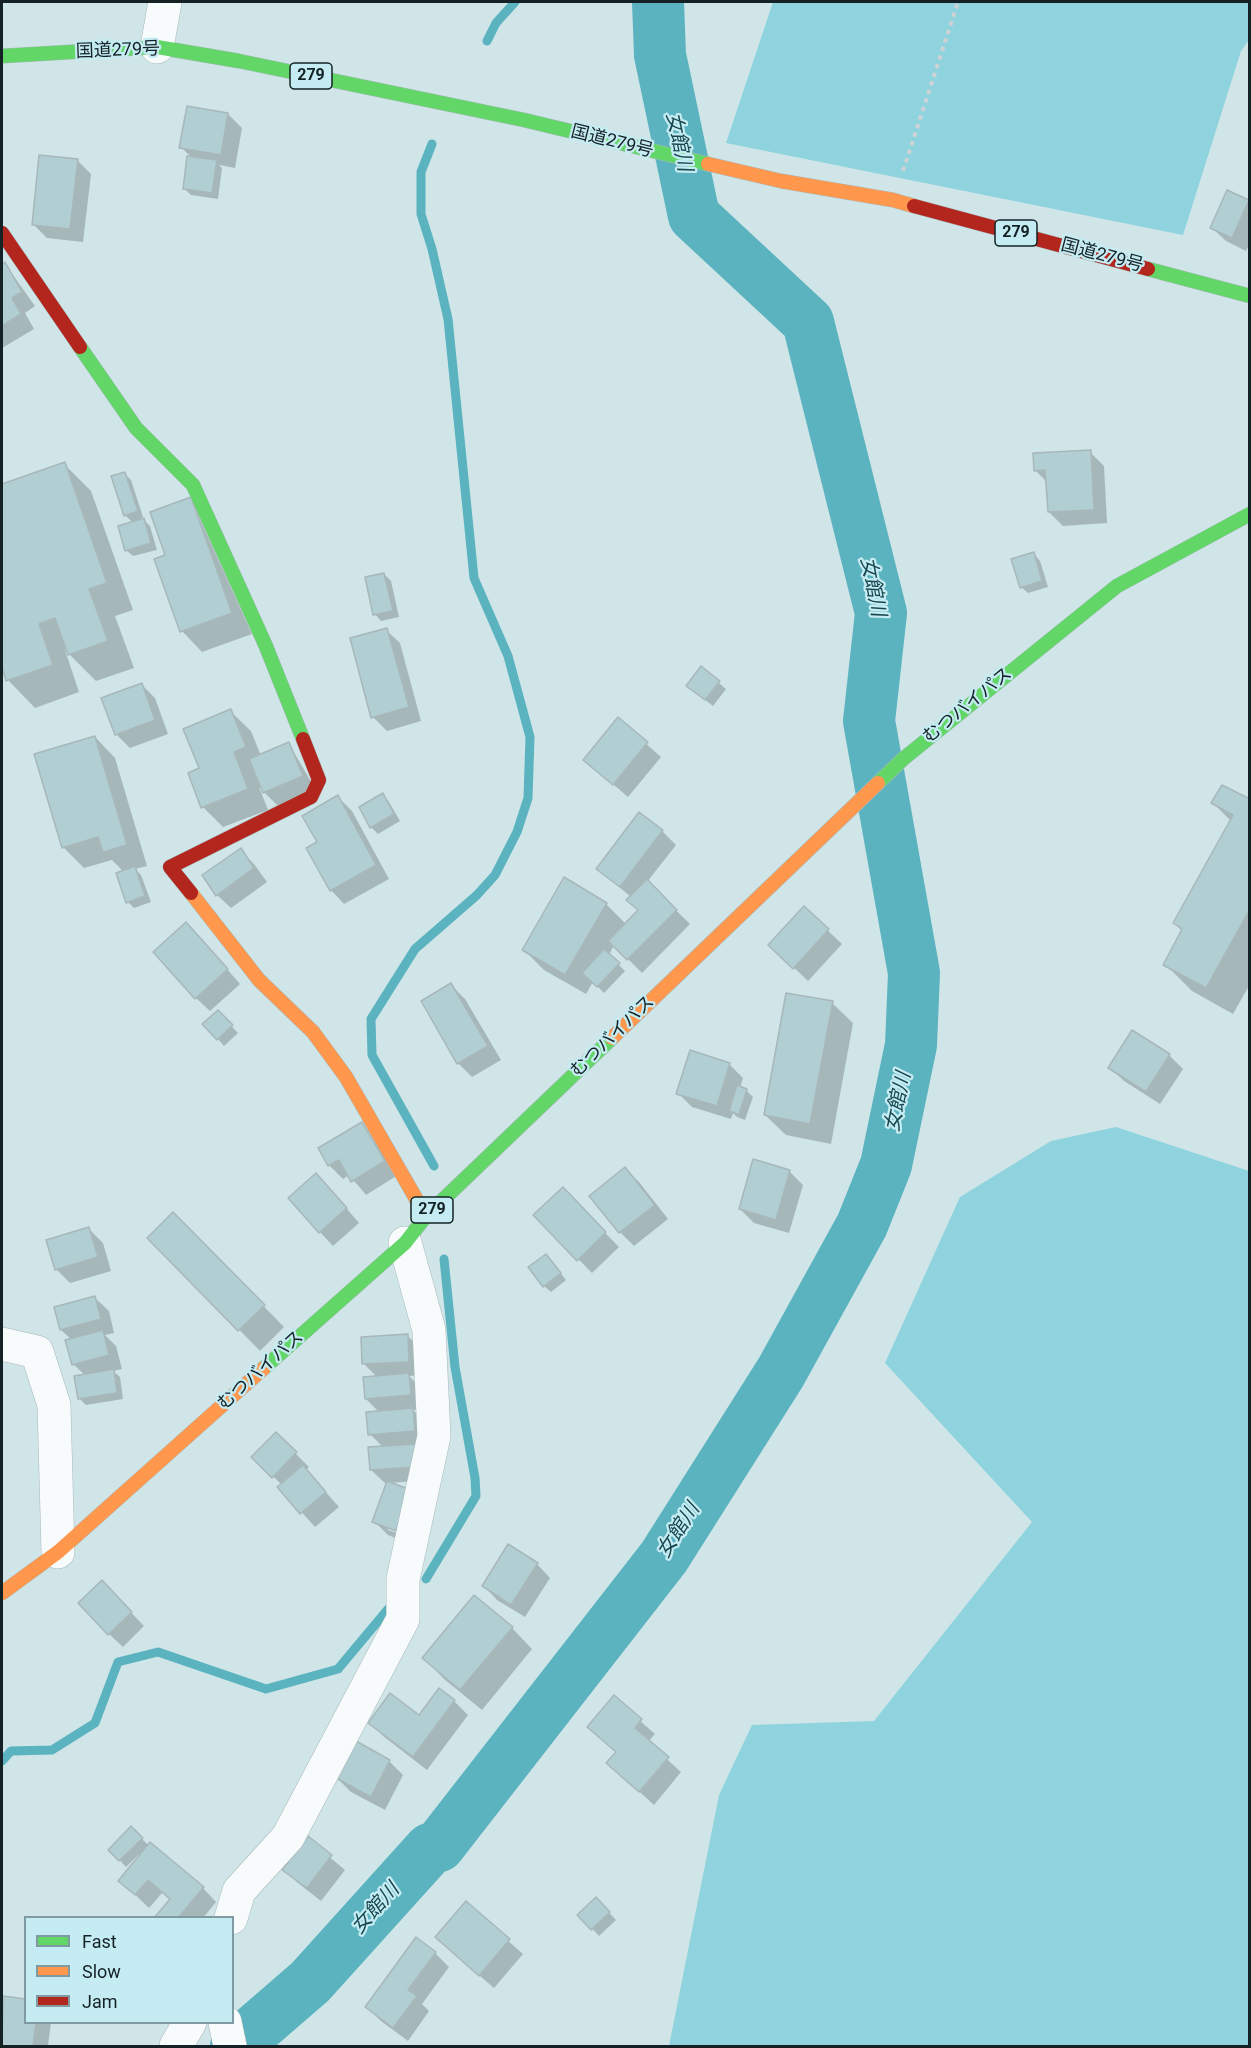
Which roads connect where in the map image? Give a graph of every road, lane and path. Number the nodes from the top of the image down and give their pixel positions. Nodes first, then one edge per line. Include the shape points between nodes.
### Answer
1 (165, 2) edge
2 (958, 2) edge
3 (156, 47) junction
4 (2, 56) edge
5 (894, 200) junction
6 (2, 233) edge
7 (1250, 296) edge
8 (1250, 514) edge
9 (426, 1216) junction
10 (405, 1243) junction
11 (2, 1344) edge
12 (58, 1552) junction
13 (2, 1593) edge
14 (231, 1916) edge
15 (189, 2024) edge
16 (225, 2024) edge
17 (176, 2046) edge
18 (230, 2046) edge

1 - 3 street
2 - 5 path
3 - 4 main road, 国道279号 / 279
3 - 5 main road, 国道279号 / 279 via 423,98 781,181
5 - 7 main road, 国道279号 / 279
6 - 9 main road via 136,428 193,485 265,644 319,780 311,797 170,867 259,980 313,1032 346,1077
8 - 9 main road, むつバイパス / 279 via 1117,586 903,759
9 - 10 main road, むつバイパス / 279
10 - 12 main road, むつバイパス / 279
10 - 14 street via 429,1330 434,1436 403,1579 403,1619 288,1837 239,1891
11 - 12 street via 37,1352 54,1405
12 - 13 main road, むつバイパス / 279
15 - 17 street
16 - 18 street

